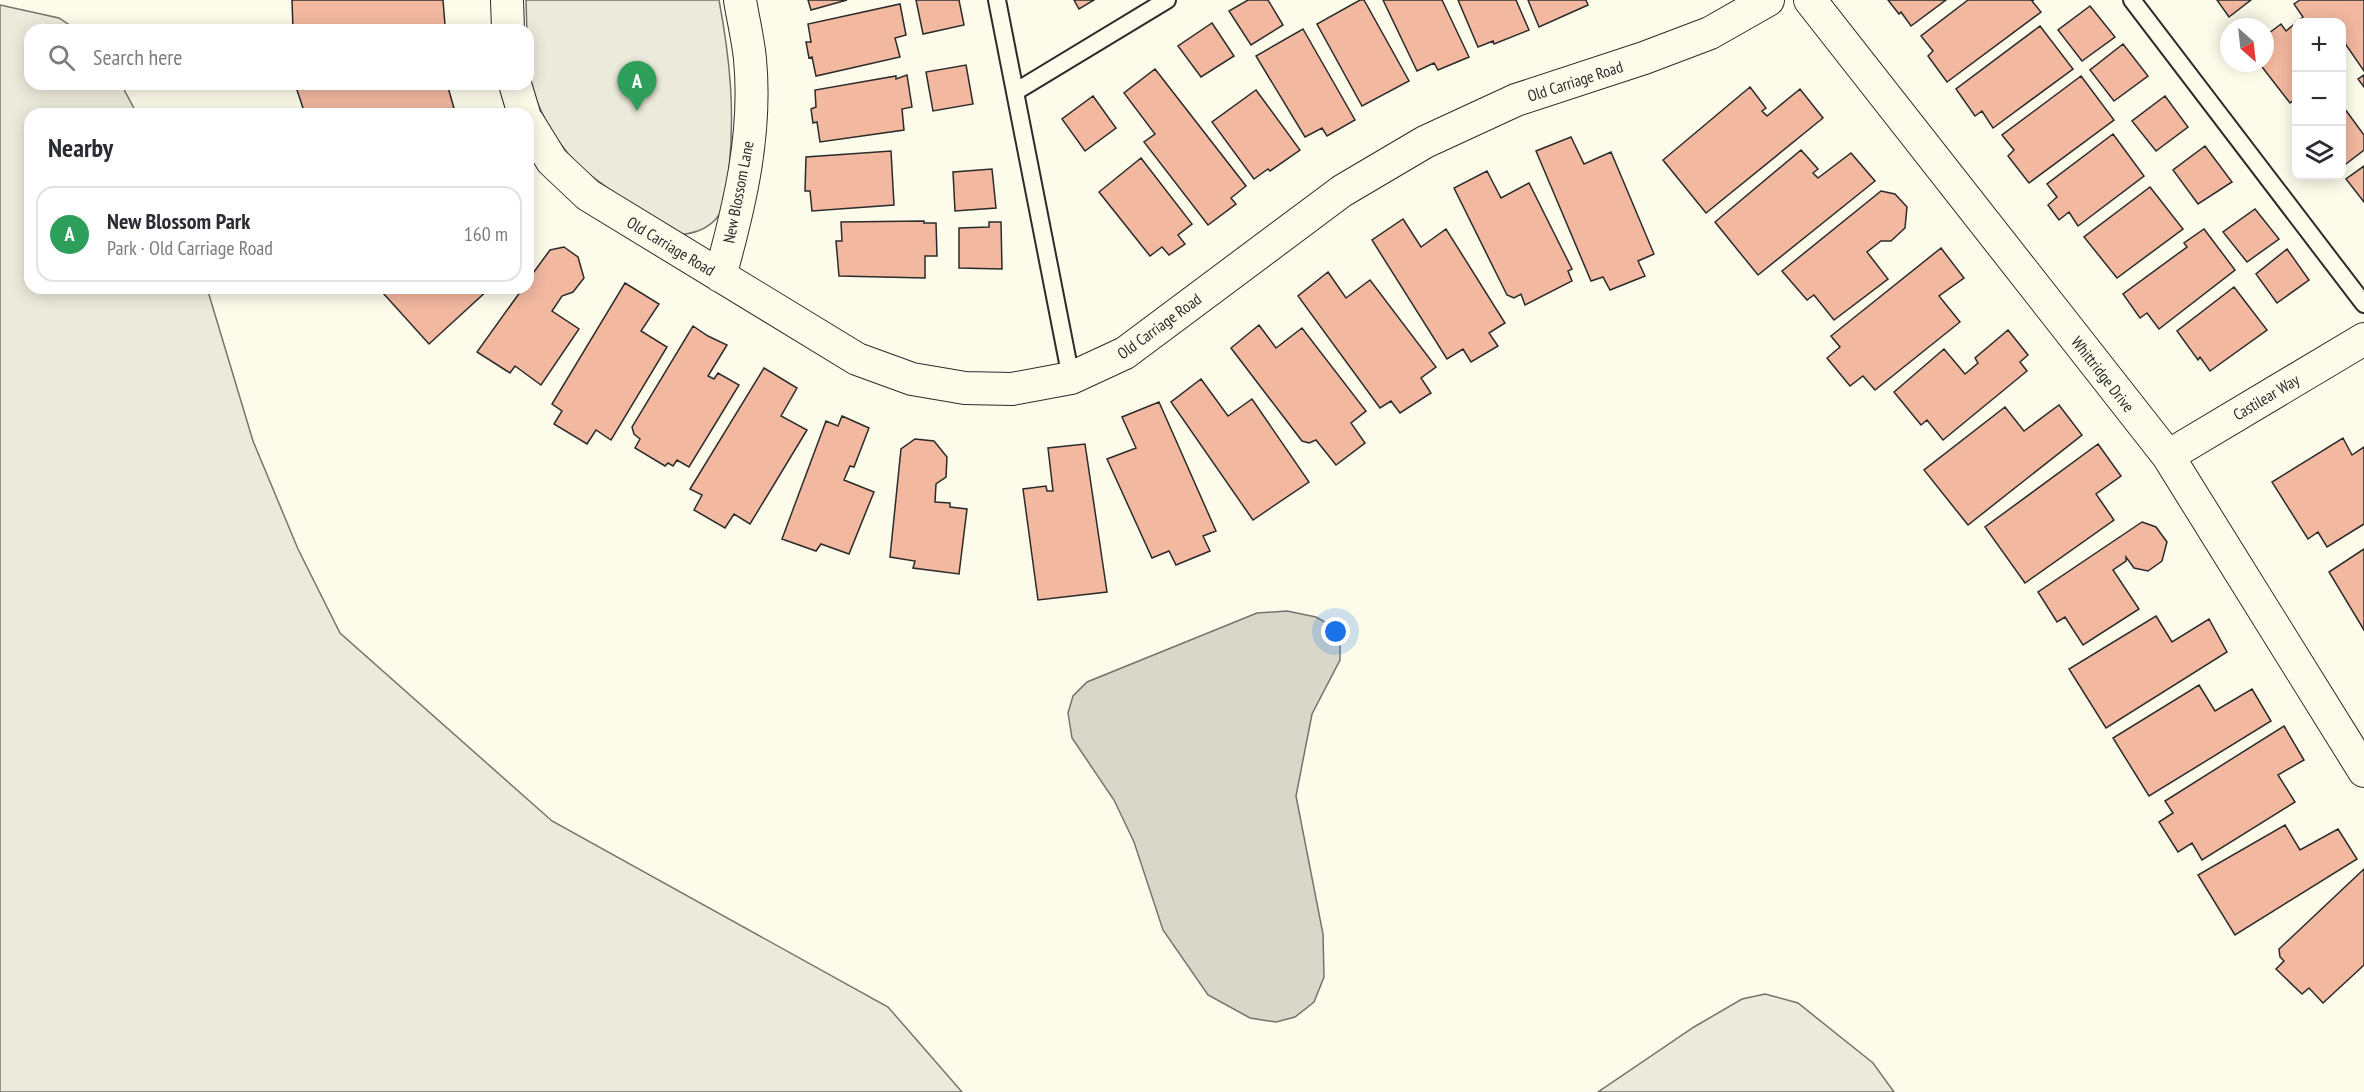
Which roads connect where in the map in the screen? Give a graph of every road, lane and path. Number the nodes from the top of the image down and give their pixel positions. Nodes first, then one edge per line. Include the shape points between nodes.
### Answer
1 (507, 0) edge
2 (740, 0) edge
3 (997, 0) edge
4 (1167, 0) edge
5 (1768, 0) edge
6 (1810, 0) edge
7 (2132, 0) edge
8 (508, 24) edge
9 (517, 90) edge
10 (1015, 92) junction
11 (522, 108) edge
12 (534, 132) edge
13 (720, 276) junction
14 (2364, 304) edge
15 (2364, 339) edge
16 (1071, 378) junction
17 (2168, 456) junction
18 (2364, 771) edge

1 - 8 street
2 - 13 street, New Blossom Lane via 750,59 751,126 744,180
3 - 10 lane
4 - 10 lane
5 - 16 street, Old Carriage Road via 1710,33 1516,100 1425,142 1342,191 1125,353
6 - 17 street, Whittridge Drive
7 - 14 lane
9 - 11 street
10 - 16 lane
12 - 13 street, Old Carriage Road via 552,161 588,195
13 - 16 street, Old Carriage Road via 857,359 912,379 965,388 1012,389
15 - 17 street, Castilear Way
17 - 18 street, Whittridge Drive

